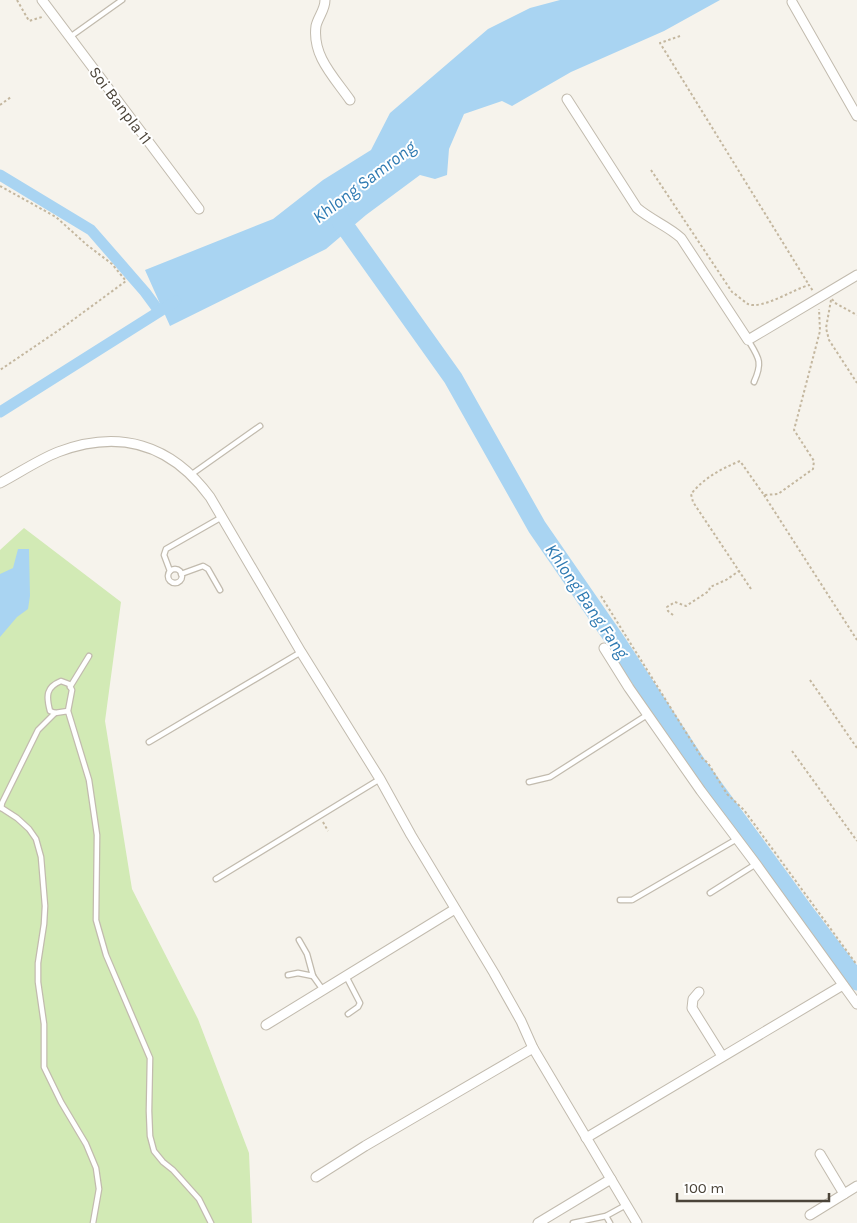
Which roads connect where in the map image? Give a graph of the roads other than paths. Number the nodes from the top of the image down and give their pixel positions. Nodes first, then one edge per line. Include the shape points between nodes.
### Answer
1 (42, 0) edge
2 (122, 0) edge
3 (325, 0) edge
4 (792, 2) dead end
5 (70, 37) junction
6 (567, 99) dead end
7 (350, 100) dead end
8 (857, 116) edge
9 (200, 209) dead end
10 (857, 275) edge
11 (748, 340) junction
12 (754, 382) dead end
13 (260, 426) dead end
14 (192, 474) junction
15 (0, 483) edge
16 (222, 517) junction
17 (170, 571) junction
18 (181, 574) junction
19 (220, 590) dead end
20 (604, 648) dead end
21 (301, 652) junction
22 (89, 656) dead end
23 (70, 687) junction
24 (68, 711) junction
25 (55, 713) junction
26 (648, 715) junction
27 (149, 742) dead end
28 (380, 779) junction
29 (529, 782) dead end
30 (0, 808) edge
31 (737, 839) junction
32 (756, 864) junction
33 (216, 879) dead end
34 (710, 893) dead end
35 (620, 900) dead end
36 (455, 909) junction
37 (299, 940) dead end
38 (288, 974) dead end
39 (313, 976) junction
40 (346, 976) junction
41 (843, 985) junction
42 (323, 990) junction
43 (699, 992) dead end
44 (857, 1004) edge
45 (348, 1014) dead end
46 (266, 1025) dead end
47 (533, 1048) junction
48 (722, 1056) junction
49 (586, 1138) junction
50 (820, 1154) dead end
51 (316, 1177) dead end
52 (611, 1179) junction
53 (857, 1186) edge
54 (844, 1194) junction
55 (626, 1205) junction
56 (810, 1215) dead end
57 (606, 1216) junction
58 (93, 1223) edge
59 (211, 1223) edge
60 (538, 1223) edge
61 (574, 1223) edge
62 (610, 1223) edge
63 (637, 1223) edge

1 - 5 street, Soi Banpla 11
2 - 5 lane
3 - 7 street via 316,25 316,47 322,62
4 - 8 street
5 - 9 street, Soi Banpla 11
6 - 11 street via 637,208 681,238
10 - 11 street via 830,296 818,299
11 - 12 lane via 759,358
13 - 14 lane
14 - 15 street via 150,448 124,442 89,442 57,453
14 - 16 street
16 - 17 lane via 166,549 164,555
16 - 21 street
17 - 18 lane via 176,569
17 - 18 lane via 169,579 174,583 180,580
18 - 19 lane via 203,566
20 - 26 street
21 - 27 lane
21 - 28 street
22 - 23 lane
23 - 24 lane via 72,696
23 - 25 lane via 61,681 48,691 47,703 50,711
24 - 25 lane
24 - 59 lane via 89,780 97,835 96,920 106,955 150,1058 150,1136 154,1151 199,1199
25 - 30 lane via 38,730
26 - 29 lane via 550,777
26 - 31 street
28 - 33 lane
28 - 36 street
30 - 58 lane via 29,829 36,838 41,857 46,906 38,982 44,1024 44,1067 96,1168 99,1190
31 - 32 street
31 - 35 lane via 632,900
32 - 34 lane
32 - 41 street
36 - 40 street
36 - 47 street
37 - 39 lane
38 - 39 lane
39 - 42 lane
40 - 42 street
40 - 45 lane via 360,1003
41 - 44 street
41 - 48 street
42 - 46 street
43 - 48 street via 693,999 692,1008
47 - 49 street
47 - 51 street
48 - 49 street
49 - 52 street
50 - 54 street
52 - 55 street
52 - 60 street
53 - 54 street
54 - 56 street
55 - 57 lane
55 - 63 street
57 - 61 lane
57 - 62 lane

